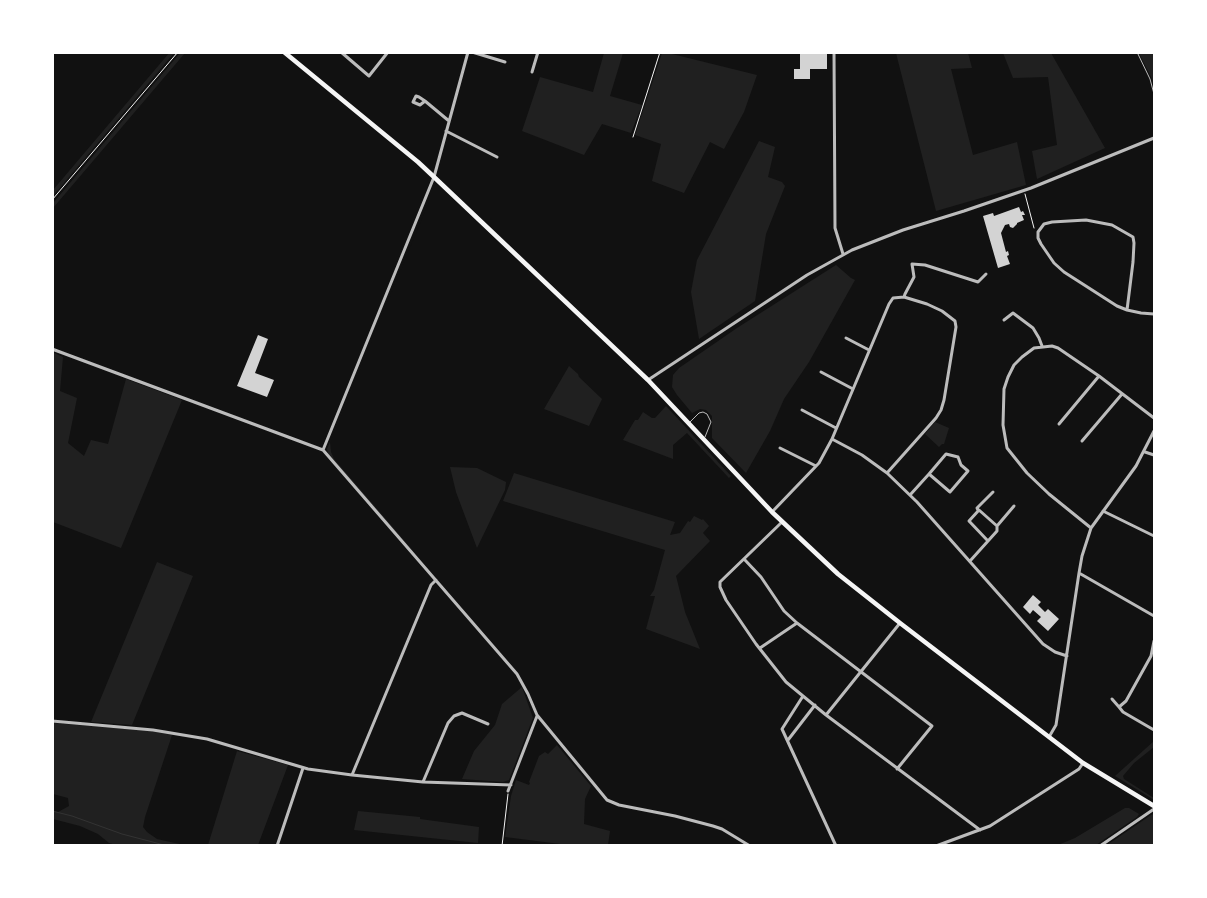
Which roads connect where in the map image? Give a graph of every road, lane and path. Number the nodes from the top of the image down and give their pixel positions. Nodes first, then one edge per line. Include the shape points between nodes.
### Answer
1 (178, 52) edge
2 (284, 52) edge
3 (340, 52) edge
4 (388, 52) edge
5 (468, 52) edge
6 (472, 52) edge
7 (538, 52) edge
8 (660, 52) edge
9 (834, 52) edge
10 (1137, 52) edge
11 (505, 62) dead end
12 (532, 72) dead end
13 (1154, 94) edge
14 (424, 101) dead end
15 (449, 120) junction
16 (446, 131) junction
17 (633, 137) dead end
18 (1154, 138) edge
19 (497, 156) dead end
20 (434, 177) junction
21 (1024, 190) junction
22 (52, 200) edge
23 (1038, 232) junction
24 (843, 254) junction
25 (986, 274) dead end
26 (904, 297) junction
27 (1127, 310) junction
28 (1154, 314) edge
29 (1004, 320) dead end
30 (846, 338) dead end
31 (1042, 346) junction
32 (52, 348) edge
33 (869, 350) junction
34 (821, 372) dead end
35 (1099, 376) junction
36 (648, 380) junction
37 (853, 388) junction
38 (1122, 394) junction
39 (802, 410) dead end
40 (1154, 418) edge
41 (690, 422) junction
42 (1059, 424) dead end
43 (836, 428) junction
44 (1154, 431) edge
45 (832, 438) junction
46 (704, 439) junction
47 (1082, 441) dead end
48 (780, 448) dead end
49 (323, 450) junction
50 (1145, 452) junction
51 (1154, 455) edge
52 (816, 466) junction
53 (887, 473) junction
54 (929, 474) junction
55 (992, 492) dead end
56 (910, 495) junction
57 (1014, 506) dead end
58 (979, 510) junction
59 (1102, 511) junction
60 (772, 512) junction
61 (782, 522) junction
62 (997, 526) junction
63 (1091, 528) junction
64 (1154, 536) edge
65 (988, 541) junction
66 (744, 559) junction
67 (970, 561) junction
68 (1079, 573) junction
69 (436, 580) junction
70 (1154, 616) edge
71 (797, 623) junction
72 (900, 623) junction
73 (1154, 641) edge
74 (760, 648) junction
75 (1067, 656) junction
76 (1153, 657) edge
77 (861, 672) junction
78 (802, 696) junction
79 (1112, 699) dead end
80 (814, 705) junction
81 (1119, 707) junction
82 (537, 715) junction
83 (826, 715) junction
84 (52, 721) edge
85 (488, 724) dead end
86 (1154, 730) edge
87 (1048, 737) junction
88 (788, 740) junction
89 (1083, 763) junction
90 (303, 768) junction
91 (897, 769) junction
92 (352, 775) junction
93 (423, 782) junction
94 (511, 785) junction
95 (508, 791) joint
96 (1154, 807) edge
97 (980, 830) junction
98 (277, 846) edge
99 (502, 846) edge
100 (750, 846) edge
101 (836, 846) edge
102 (936, 846) edge
103 (1100, 846) edge

1 - 22 path
2 - 20 main road
3 - 4 street via 369,76
5 - 15 street
6 - 11 street
7 - 12 street
8 - 17 path
9 - 24 street via 836,228
10 - 13 lane
14 - 15 street
15 - 16 street
16 - 19 street
16 - 20 street
18 - 21 street
20 - 36 main road
20 - 49 street
21 - 23 path via 1033,226
21 - 24 street via 903,230
23 - 27 street via 1041,244 1064,272
23 - 27 street via 1044,224 1072,219 1112,225 1132,237 1133,262
24 - 36 street via 807,274
25 - 26 street via 978,282 912,264 914,277
26 - 33 street via 893,298 889,304
26 - 53 street via 942,311 955,321 956,327 941,410
27 - 28 street
29 - 31 street via 1013,313 1032,328
30 - 33 street
31 - 35 street via 1058,348
31 - 63 street via 1022,357 1008,377 1004,389 1006,442 1027,472
32 - 49 street
33 - 37 street
34 - 37 street
35 - 38 street
35 - 42 street
36 - 41 main road
37 - 43 street
38 - 40 street
38 - 47 street
39 - 43 street
41 - 46 main road
41 - 46 lane via 699,413 707,414 711,422
43 - 45 street
44 - 50 street
45 - 52 street
45 - 53 street
46 - 60 main road
48 - 52 street
49 - 69 street
50 - 51 street
50 - 59 street
52 - 60 street
53 - 56 street
54 - 54 street via 950,492 968,471 958,457 946,454
54 - 56 street
55 - 58 street via 977,508
56 - 67 street
57 - 62 street
58 - 62 street
58 - 65 street via 969,521
59 - 63 street
59 - 64 street
60 - 61 main road
61 - 66 street
61 - 72 main road via 838,574
62 - 65 street via 997,531
63 - 68 street
65 - 67 street
66 - 71 street
66 - 74 street via 720,582 720,587
67 - 75 street via 1043,644
68 - 70 street
68 - 75 street
69 - 82 street via 517,674
69 - 92 street via 431,585
71 - 74 street
71 - 77 street
72 - 77 street
72 - 87 main road
73 - 76 street
74 - 78 street via 786,682
75 - 87 street via 1056,725
76 - 81 street
77 - 83 street
77 - 91 street via 932,726
78 - 80 street
78 - 88 street via 782,728
79 - 81 street
80 - 83 street
80 - 88 street
81 - 86 street
82 - 94 street
82 - 100 street via 607,800 718,828
83 - 91 street
84 - 90 street via 153,730 209,739
85 - 93 street via 462,713 454,716
87 - 89 main road
88 - 101 street
89 - 96 main road
89 - 97 street via 1079,769
90 - 92 street
90 - 98 street
91 - 97 street
92 - 93 street
93 - 94 street
94 - 95 street
95 - 99 path
96 - 103 street
97 - 102 street

